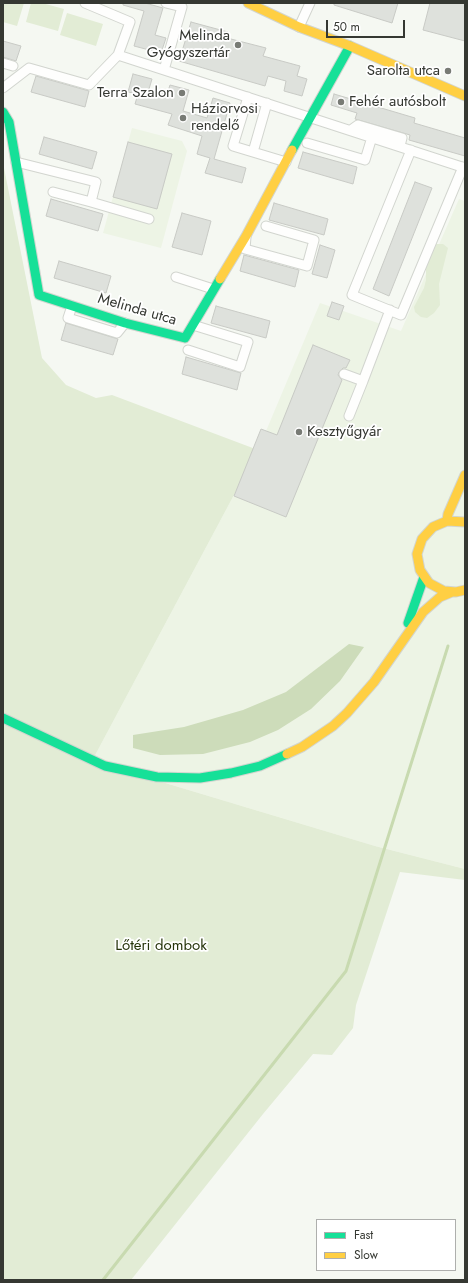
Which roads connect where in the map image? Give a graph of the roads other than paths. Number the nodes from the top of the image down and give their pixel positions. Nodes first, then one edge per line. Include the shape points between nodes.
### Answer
1 (85, 3) edge
2 (166, 3) edge
3 (248, 3) edge
4 (310, 3) edge
5 (299, 27) junction
6 (350, 46) junction
7 (118, 55) junction
8 (3, 63) edge
9 (13, 66) dead end
10 (164, 70) junction
11 (3, 88) edge
12 (465, 96) edge
13 (248, 97) junction
14 (267, 103) junction
15 (3, 112) edge
16 (311, 117) junction
17 (351, 130) junction
18 (372, 137) junction
19 (307, 143) dead end
20 (400, 146) junction
21 (411, 150) junction
22 (252, 152) junction
23 (16, 162) junction
24 (286, 162) junction
25 (464, 168) edge
26 (53, 192) dead end
27 (91, 202) junction
28 (149, 219) dead end
29 (266, 226) dead end
30 (246, 236) junction
31 (176, 278) dead end
32 (213, 289) junction
33 (72, 306) junction
34 (390, 310) junction
35 (125, 323) junction
36 (193, 324) junction
37 (188, 350) dead end
38 (344, 374) dead end
39 (363, 381) junction
40 (348, 416) dead end
41 (465, 475) edge
42 (447, 520) junction
43 (465, 522) edge
44 (424, 577) junction
45 (465, 590) edge
46 (452, 592) junction
47 (399, 644) junction
48 (3, 718) edge

1 - 7 street via 130,22
2 - 10 street via 182,7
3 - 5 street
4 - 5 street
5 - 6 street
6 - 12 street
6 - 16 street, Melinda utca
7 - 10 street
7 - 11 street via 89,85 28,68
8 - 9 street
10 - 13 street
13 - 14 street
13 - 22 street via 233,146
14 - 16 street
14 - 22 street
15 - 23 street, Melinda utca via 9,122
16 - 17 street
16 - 24 street, Melinda utca
17 - 18 street
17 - 20 street via 358,124 402,138
18 - 19 street via 365,160
18 - 20 street
20 - 21 street
21 - 25 street
21 - 34 street via 352,295
22 - 24 street
23 - 27 street via 96,182
23 - 33 street, Melinda utca via 39,295
24 - 30 street, Melinda utca
25 - 34 street via 401,315
26 - 27 street
27 - 28 street
29 - 30 street via 314,240 307,266 245,249
30 - 32 street, Melinda utca
31 - 32 street
32 - 36 street, Melinda utca
33 - 35 street, Melinda utca
33 - 35 street via 68,318 118,332
34 - 39 street
35 - 36 street, Melinda utca via 185,338
36 - 37 street via 248,342 240,367
38 - 39 street
39 - 40 street
41 - 42 street
42 - 43 street
42 - 44 street via 432,527 419,546 418,562
44 - 46 street via 436,588
44 - 47 street via 416,605
45 - 46 street
46 - 47 street via 430,604
47 - 48 street via 374,682 333,726 288,754 260,766 231,773 200,778 157,777 120,770 84,757

